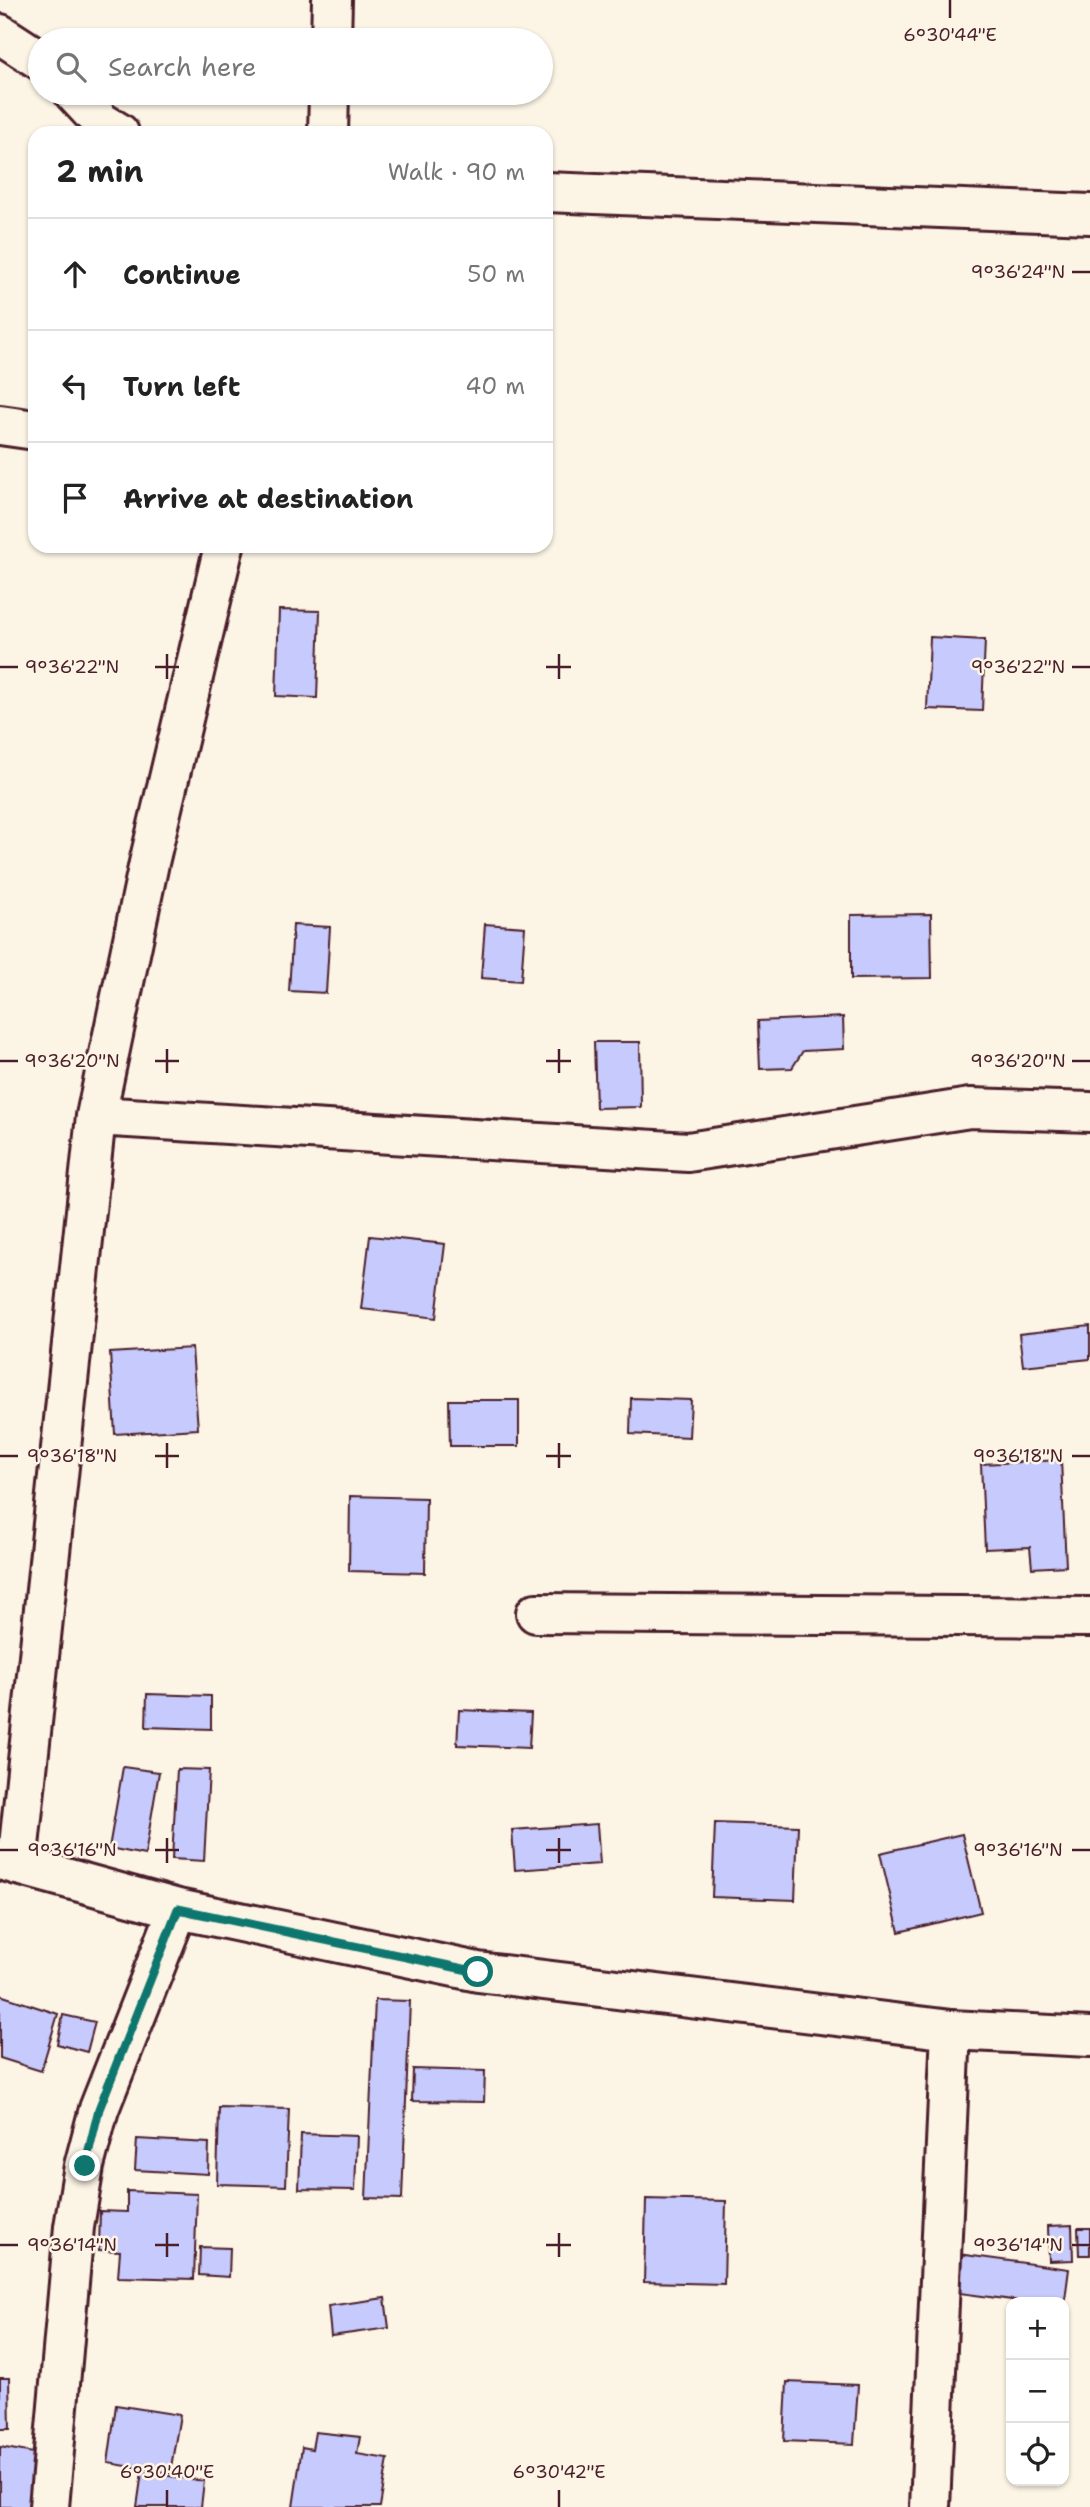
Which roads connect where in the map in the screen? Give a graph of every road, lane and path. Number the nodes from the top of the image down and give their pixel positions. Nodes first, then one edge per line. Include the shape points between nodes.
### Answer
1 (332, 0) edge
2 (331, 28) edge
3 (0, 34) edge
4 (28, 52) edge
5 (85, 105) edge
6 (329, 105) edge
7 (108, 126) edge
8 (328, 126) edge
9 (553, 192) edge
10 (1090, 214) edge
11 (0, 425) edge
12 (28, 429) edge
13 (222, 553) edge
14 (1090, 1112) edge
15 (96, 1116) junction
16 (536, 1613) dead end
17 (1090, 1617) edge
18 (9, 1862) edge
19 (178, 1909) junction
20 (951, 2030) junction
21 (1090, 2037) edge
22 (49, 2507) edge
23 (930, 2507) edge

1 - 2 street
3 - 4 street
5 - 7 street
6 - 8 street
9 - 10 street
11 - 12 street
13 - 15 street via 149,863
14 - 15 street via 970,1108 688,1152
15 - 18 street
16 - 17 street
18 - 19 street
19 - 20 street via 478,1972
19 - 22 street via 99,2109 85,2166 74,2227
20 - 21 street
20 - 23 street

